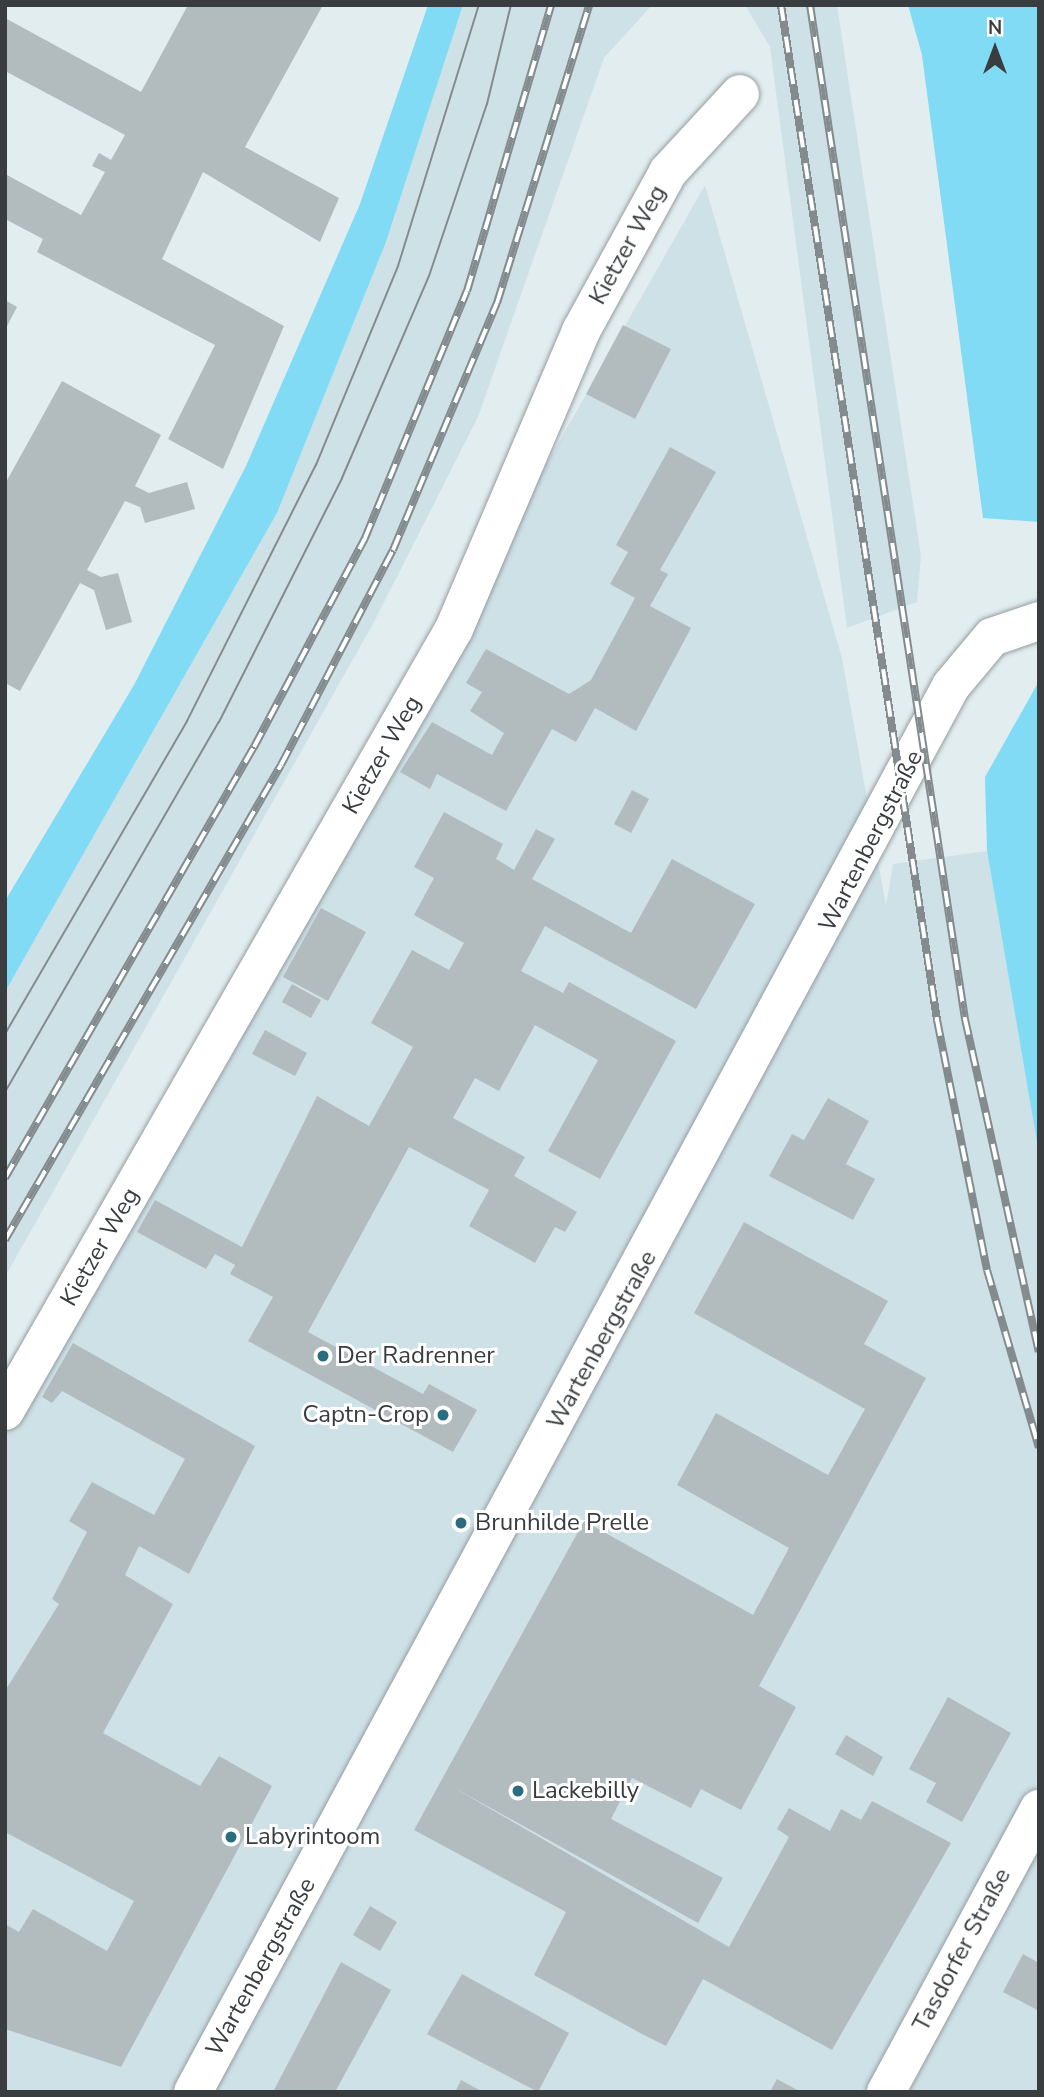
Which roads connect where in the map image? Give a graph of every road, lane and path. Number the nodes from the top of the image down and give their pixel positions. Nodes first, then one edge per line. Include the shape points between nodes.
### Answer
1 (740, 94) dead end
2 (1039, 621) edge
3 (5, 1411) edge
4 (1039, 1809) edge
5 (193, 2092) edge
6 (886, 2092) edge

1 - 3 street, Kietzer Weg via 668,172 581,331 454,629
2 - 5 street, Wartenbergstraße via 992,637 951,686
4 - 6 street, Tasdorfer Straße

